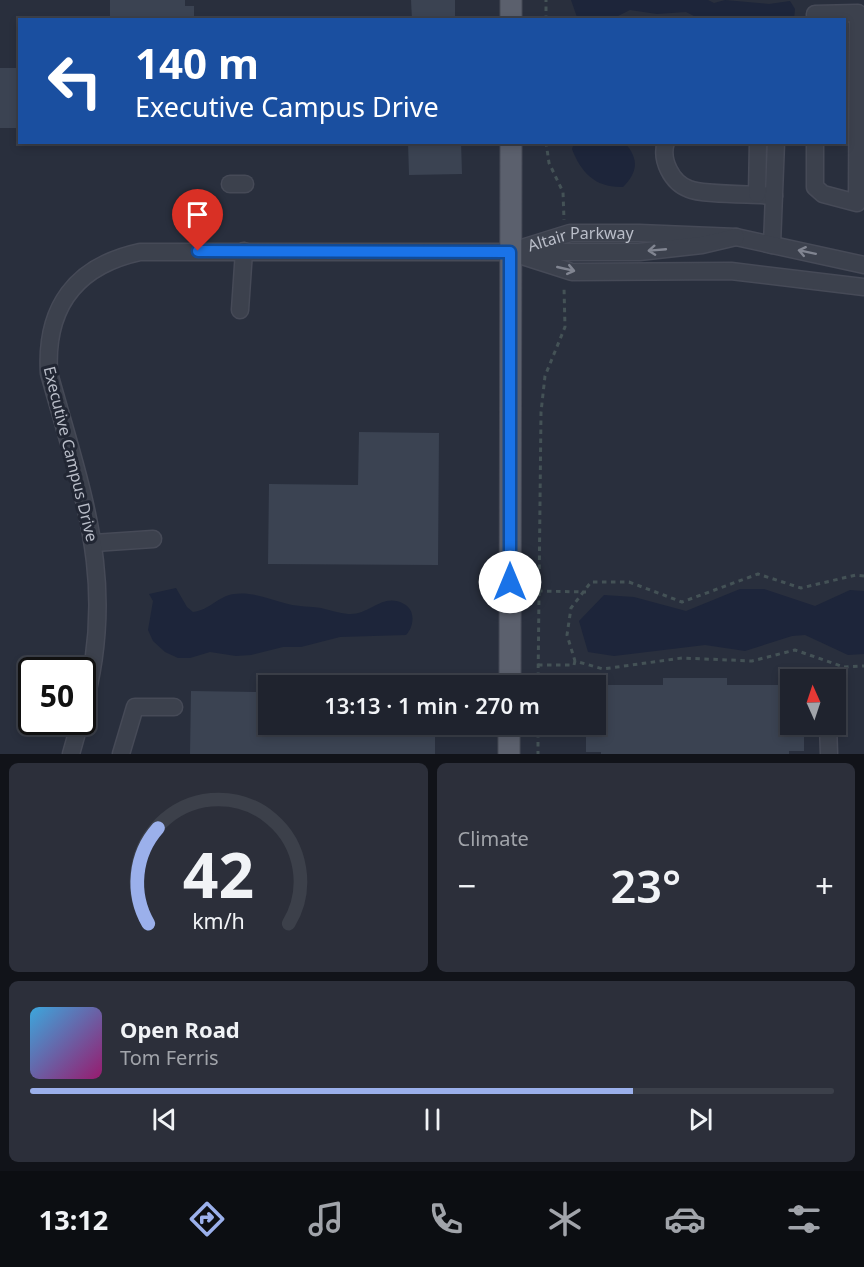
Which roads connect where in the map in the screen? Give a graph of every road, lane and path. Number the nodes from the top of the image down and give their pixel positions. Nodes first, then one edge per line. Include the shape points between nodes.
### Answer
1 (511, 0) edge
2 (546, 0) edge
3 (511, 18) edge
4 (546, 18) edge
5 (815, 18) edge
6 (856, 65) edge
7 (511, 144) edge
8 (546, 144) edge
9 (665, 144) edge
10 (758, 144) edge
11 (776, 144) edge
12 (815, 144) edge
13 (766, 195) junction
14 (860, 203) edge
15 (564, 216) dead end
16 (772, 245) junction
17 (244, 251) junction
18 (510, 252) junction
19 (864, 265) edge
20 (864, 287) edge
21 (564, 298) dead end
22 (240, 310) dead end
23 (153, 539) dead end
24 (94, 543) junction
25 (864, 576) edge
26 (538, 591) junction
27 (586, 592) junction
28 (94, 657) edge
29 (575, 661) junction
30 (538, 665) junction
31 (864, 666) edge
32 (510, 675) edge
33 (538, 675) edge
34 (174, 707) dead end
35 (76, 735) edge
36 (510, 735) edge
37 (538, 735) edge
38 (828, 735) edge
39 (71, 754) edge
40 (121, 754) edge
41 (509, 754) edge
42 (538, 754) edge
43 (829, 754) edge

1 - 3 main road
2 - 4 path
5 - 6 street via 815,14 858,13
6 - 14 street
7 - 18 main road
8 - 15 path via 549,163 563,192
9 - 13 street via 666,164 675,180 690,190
10 - 13 street
11 - 13 street
12 - 14 street via 815,187 823,194
13 - 16 street
16 -> 18 street, Altair Parkway via 736,237 570,233
19 -> 16 street, Altair Parkway
17 - 18 street, Executive Campus Drive
17 - 22 street
17 - 24 street, Executive Campus Drive via 153,251 121,256 93,270 66,294 51,329 49,373
18 -> 20 street, Altair Parkway via 572,272 730,271
18 - 32 main road
21 - 26 path via 564,327 545,376 541,412
23 - 24 street
24 - 28 street, Executive Campus Drive via 99,580
25 - 27 path via 801,588 758,574 682,602 629,582 591,582
26 - 27 path
26 - 30 path
27 - 29 path via 571,608 567,635
29 - 30 path via 574,665
29 - 31 path via 603,669 681,658 752,661 795,650 844,667
30 - 33 path
34 - 40 street via 135,707
35 - 39 street
36 - 41 main road
37 - 42 path
38 - 43 street

